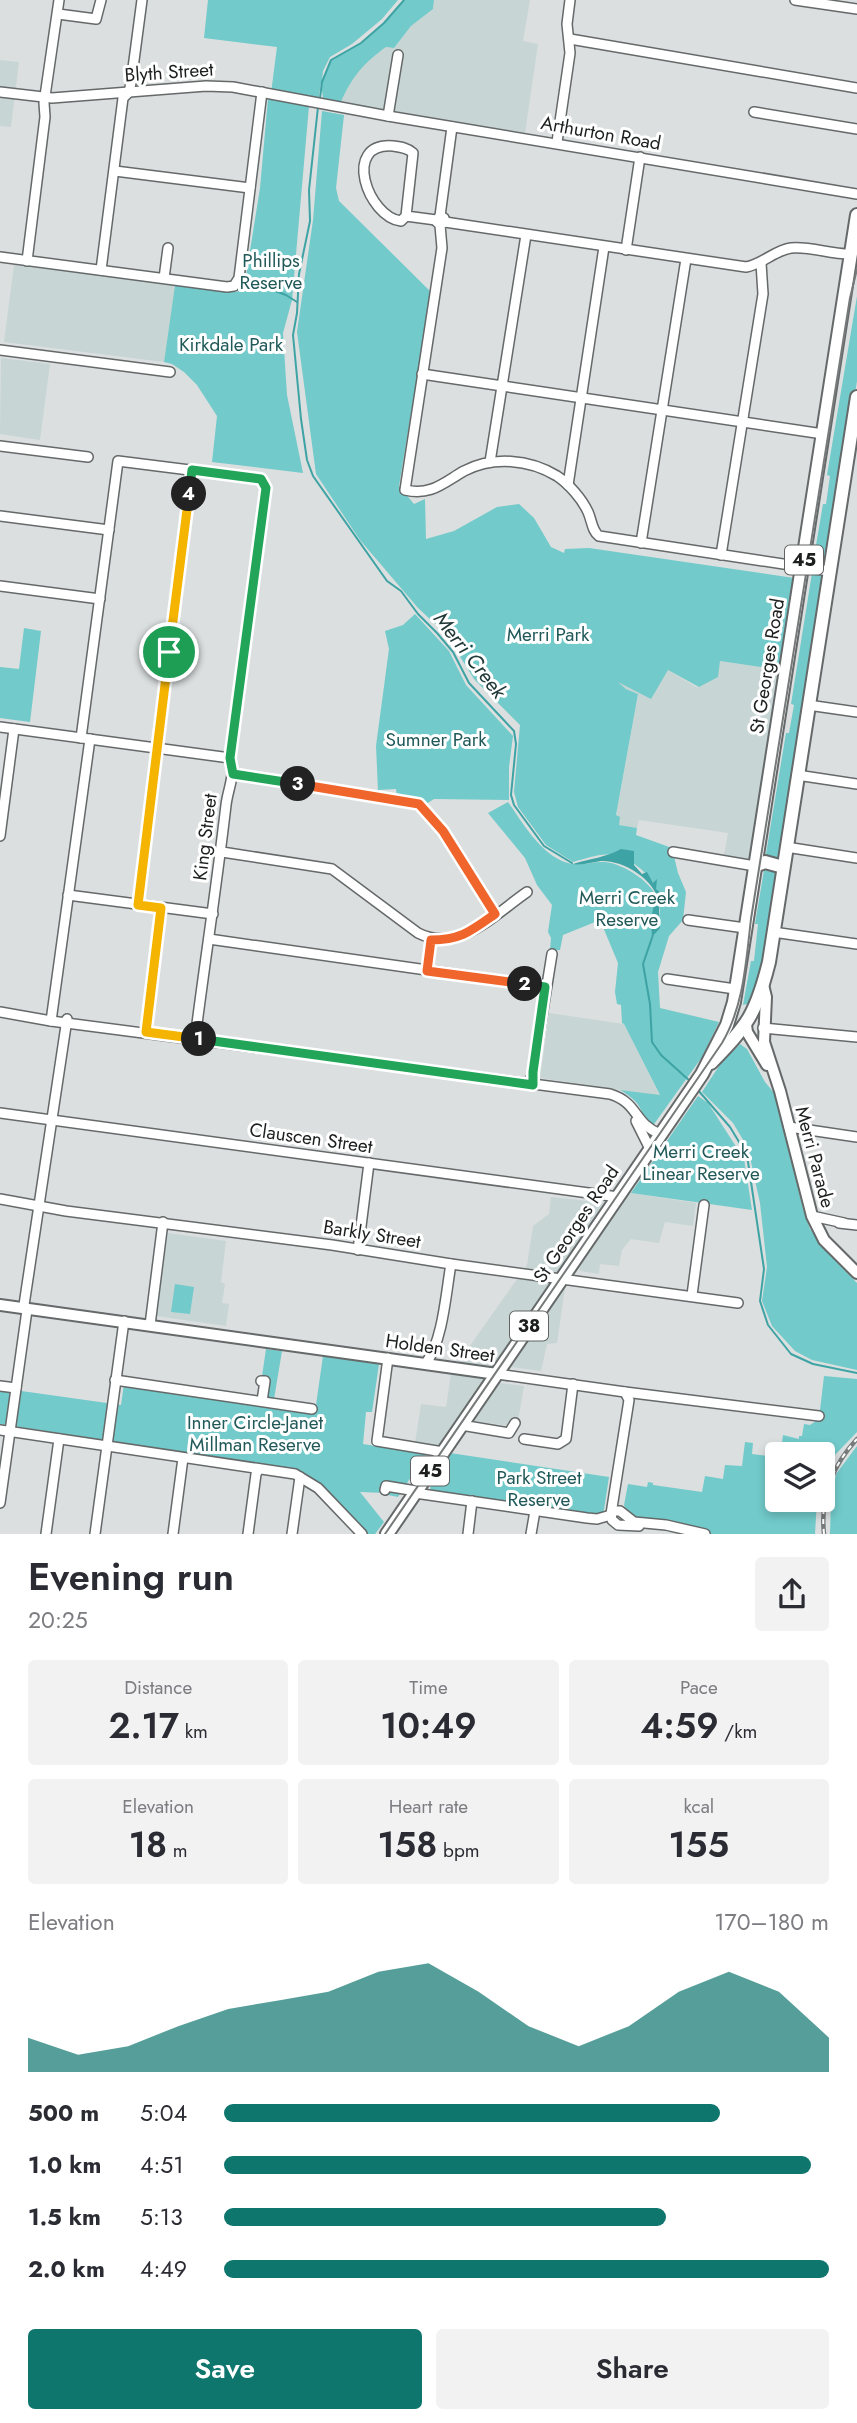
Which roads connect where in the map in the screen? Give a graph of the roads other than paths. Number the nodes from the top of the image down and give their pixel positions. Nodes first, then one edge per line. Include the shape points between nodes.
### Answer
1 (60, 0) edge
2 (100, 0) edge
3 (142, 0) edge
4 (570, 0) edge
5 (795, 0) edge
6 (857, 9) edge
7 (58, 14) junction
8 (570, 39) junction
9 (398, 55) dead end
10 (857, 88) edge
11 (0, 92) edge
12 (129, 92) junction
13 (262, 92) junction
14 (46, 98) junction
15 (340, 107) joint
16 (754, 112) dead end
17 (388, 116) junction
18 (452, 127) junction
19 (857, 129) edge
20 (557, 142) junction
21 (640, 157) junction
22 (115, 171) junction
23 (250, 188) junction
24 (857, 194) edge
25 (857, 215) edge
26 (406, 216) junction
27 (440, 221) junction
28 (526, 235) junction
29 (604, 247) junction
30 (168, 248) dead end
31 (626, 250) junction
32 (852, 254) junction
33 (0, 257) edge
34 (686, 259) junction
35 (25, 261) junction
36 (761, 263) junction
37 (101, 270) junction
38 (164, 278) junction
39 (0, 350) edge
40 (170, 372) dead end
41 (422, 374) junction
42 (501, 386) junction
43 (581, 397) junction
44 (857, 397) edge
45 (662, 411) junction
46 (741, 423) junction
47 (855, 427) edge
48 (823, 434) junction
49 (0, 446) edge
50 (89, 457) dead end
51 (490, 462) junction
52 (192, 470) junction
53 (568, 485) junction
54 (0, 516) edge
55 (109, 530) junction
56 (641, 543) junction
57 (722, 555) junction
58 (802, 567) junction
59 (829, 571) junction
60 (0, 586) edge
61 (100, 599) junction
62 (808, 705) junction
63 (857, 712) edge
64 (0, 727) edge
65 (15, 729) junction
66 (85, 739) junction
67 (157, 748) junction
68 (230, 758) junction
69 (233, 774) junction
70 (797, 775) junction
71 (857, 785) edge
72 (0, 836) edge
73 (786, 847) junction
74 (222, 852) junction
75 (673, 852) dead end
76 (857, 858) edge
77 (755, 866) junction
78 (783, 868) junction
79 (527, 892) dead end
80 (68, 895) junction
81 (138, 905) junction
82 (161, 908) junction
83 (213, 914) junction
84 (495, 914) junction
85 (688, 920) dead end
86 (745, 929) junction
87 (773, 932) junction
88 (209, 939) junction
89 (431, 940) junction
90 (857, 944) edge
91 (552, 954) dead end
92 (427, 971) junction
93 (667, 979) dead end
94 (763, 985) junction
95 (545, 987) junction
96 (735, 995) junction
97 (756, 1007) junction
98 (0, 1012) edge
99 (51, 1019) junction
100 (65, 1020) junction
101 (746, 1025) junction
102 (763, 1028) junction
103 (146, 1032) junction
104 (722, 1035) junction
105 (857, 1037) edge
106 (195, 1039) junction
107 (702, 1074) junction
108 (774, 1077) junction
109 (531, 1085) junction
110 (588, 1093) junction
111 (0, 1113) edge
112 (51, 1120) junction
113 (789, 1127) junction
114 (660, 1134) junction
115 (857, 1137) edge
116 (650, 1149) junction
117 (369, 1163) junction
118 (618, 1197) junction
119 (0, 1199) edge
120 (704, 1205) dead end
121 (39, 1206) junction
122 (812, 1216) junction
123 (163, 1222) junction
124 (827, 1223) dead end
125 (844, 1223) junction
126 (857, 1225) edge
127 (358, 1250) junction
128 (451, 1264) junction
129 (857, 1273) edge
130 (562, 1278) junction
131 (692, 1295) junction
132 (738, 1303) dead end
133 (0, 1304) edge
134 (26, 1308) junction
135 (124, 1321) junction
136 (150, 1325) junction
137 (437, 1340) junction
138 (388, 1358) junction
139 (426, 1363) junction
140 (443, 1365) junction
141 (497, 1374) junction
142 (116, 1380) junction
143 (261, 1381) dead end
144 (573, 1384) junction
145 (0, 1386) edge
146 (16, 1388) junction
147 (625, 1392) junction
148 (262, 1401) junction
149 (312, 1409) dead end
150 (819, 1416) dead end
151 (514, 1423) dead end
152 (461, 1425) junction
153 (5, 1431) edge
154 (59, 1439) junction
155 (524, 1439) dead end
156 (107, 1447) junction
157 (443, 1452) junction
158 (183, 1458) junction
159 (259, 1469) junction
160 (619, 1472) junction
161 (300, 1477) junction
162 (386, 1490) dead end
163 (416, 1492) junction
164 (472, 1501) junction
165 (0, 1503) edge
166 (535, 1511) junction
167 (622, 1512) junction
168 (611, 1515) junction
169 (622, 1525) junction
170 (46, 1534) edge
171 (95, 1534) edge
172 (173, 1534) edge
173 (248, 1534) edge
174 (292, 1534) edge
175 (362, 1534) edge
176 (387, 1534) edge
177 (468, 1534) edge
178 (531, 1534) edge
179 (612, 1534) edge
180 (692, 1534) edge
181 (705, 1534) edge

1 - 7 street
2 - 7 street via 96,19
3 - 12 street
4 - 8 street
5 - 6 street
7 - 14 street
8 - 10 street
8 - 20 street
9 - 17 street
11 - 14 street, Blyth Street
12 - 13 street, Blyth Street via 206,86
12 - 14 street, Blyth Street
12 - 22 street via 123,98
13 - 15 street, Blyth Street
13 - 23 street
14 - 35 street
15 - 17 street, Arthurton Road
16 - 19 street
17 - 18 street, Arthurton Road
18 - 20 street, Arthurton Road
18 - 27 street
20 - 21 street, Arthurton Road
21 - 24 street, Arthurton Road
21 - 31 street
22 - 23 street
22 - 37 street
23 - 38 street via 239,278 234,286
25 - 32 highway, St Georges Road / 45
26 - 26 street via 401,221 389,218 370,196 364,177 367,154 372,150 398,147 413,153
26 - 27 street
27 - 28 street
27 - 41 street via 442,248
28 - 29 street
28 - 42 street
29 - 31 street
29 - 43 street
30 - 38 street
31 - 34 street
32 - 36 street via 795,247
32 - 48 highway, St Georges Road / 45
33 - 35 street
34 - 36 street via 746,267
34 - 45 street
35 - 37 street
36 - 46 street via 763,294
37 - 38 street
39 - 40 street
41 - 42 street
41 - 51 street via 405,490 430,491
42 - 43 street
42 - 51 street
43 - 45 street
43 - 53 street
44 - 47 highway, St Georges Road / 45
45 - 46 street
45 - 56 street
46 - 48 street
46 - 57 street
47 - 59 highway, St Georges Road / 45
48 - 58 highway, St Georges Road / 45
49 - 50 street
51 - 53 street via 536,466
52 - 55 street via 118,461
52 - 67 street
52 - 68 street, King Street via 261,479 266,488
53 - 56 street via 588,512 597,536
54 - 55 street
55 - 61 street
56 - 57 street
57 - 58 street
58 - 59 street
58 - 77 highway, St Georges Road / 45
59 - 62 highway, St Georges Road / 45
60 - 61 street
61 - 66 street
62 - 63 street
62 - 70 highway, St Georges Road / 45
64 - 65 street
65 - 66 street
65 - 72 street
66 - 67 street
66 - 80 street
67 - 68 street
67 - 81 street
68 - 69 street, King Street
69 - 74 street, King Street
69 - 84 street via 419,804 443,831
70 - 71 street
70 - 73 highway, St Georges Road / 45
73 - 76 street
73 - 78 highway, St Georges Road / 45
74 - 83 street, King Street
74 - 89 street via 332,869
75 - 77 street
77 - 78 highway
77 - 86 highway, St Georges Road / 45
78 - 87 highway, St Georges Road / 45
79 - 84 street
80 - 81 street
80 - 99 street
81 - 82 street
82 - 83 street
82 - 103 street
83 - 88 street, King Street
84 - 89 street via 466,934
85 - 86 street
86 - 96 highway, St Georges Road / 45
87 - 90 street
87 - 94 highway, St Georges Road / 45
88 - 92 street
88 - 106 street, King Street
89 - 92 street
91 - 95 street
92 - 95 street
93 - 96 street
94 - 97 highway, St Georges Road / 45
94 - 102 main road, Merri Parade
95 - 109 street
96 - 97 highway via 740,1008
96 - 101 highway via 736,1014
96 - 104 highway, St Georges Road / 45
97 - 101 highway, St Georges Road / 45
98 - 99 street
99 - 100 street
100 - 103 street
100 - 112 street
101 - 102 main road
101 - 104 highway via 738,1024
101 - 107 highway, St Georges Road / 38
101 - 108 main road, Merri Parade
102 - 105 street
102 - 108 main road, Merri Parade
103 - 106 street
104 - 107 highway, St Georges Road / 38
106 - 109 street
107 - 114 highway, St Georges Road / 38
108 - 113 main road, Merri Parade
109 - 110 street
110 - 114 street via 622,1099 645,1127
110 - 116 street via 612,1099 628,1110
111 - 112 street, Clauscen Street
112 - 117 street, Clauscen Street
112 - 121 street
113 - 115 street
113 - 122 main road, Merri Parade
114 - 116 highway, St Georges Road / 38
116 - 118 highway, St Georges Road / 38
117 - 118 street, Clauscen Street
117 - 127 street
118 - 130 highway, St Georges Road / 38
119 - 121 street, Barkly Street
120 - 131 street
121 - 123 street, Barkly Street
121 - 134 street
122 - 125 street
122 - 129 main road, Merri Parade via 824,1240
123 - 127 street, Barkly Street
123 - 136 street
124 - 125 street
125 - 126 street
127 - 128 street, Barkly Street
128 - 130 street, Barkly Street
128 - 137 street
130 - 131 street, Barkly Street
130 - 141 highway, St Georges Road / 38
131 - 132 street, Barkly Street
133 - 134 main road, Holden Street
134 - 135 main road, Holden Street
134 - 146 street
135 - 136 main road, Holden Street
135 - 142 street
136 - 138 main road, Holden Street
137 - 139 street
137 - 140 street
138 - 139 main road, Holden Street
138 - 157 street via 376,1438
139 - 140 main road, Holden Street
140 - 141 main road, Holden Street
141 - 144 street, Holden Street
141 - 152 highway, St Georges Road / 45
142 - 148 street
142 - 156 street
143 - 148 street via 265,1381
144 - 147 street, Holden Street
144 - 155 street via 566,1439 558,1444
145 - 146 street
146 - 153 street
147 - 150 street, Holden Street
147 - 160 street via 629,1400
148 - 149 street
151 - 152 street via 509,1433
152 - 157 highway, St Georges Road / 45
153 - 154 street
153 - 165 street
154 - 156 street
154 - 170 street
156 - 158 street
156 - 171 street
157 - 163 highway, St Georges Road / 45
158 - 159 street
158 - 172 street
159 - 161 street
159 - 173 street
160 - 167 street
160 - 168 street
161 - 174 street
161 - 175 street via 320,1490
162 - 163 street via 386,1486
163 - 164 street
163 - 176 highway, St Georges Road / 45
164 - 166 street
164 - 177 street
166 - 168 street via 593,1519
166 - 178 street
167 - 168 street via 615,1510
167 - 181 street via 634,1522
168 - 169 street via 614,1523
168 - 179 street
169 - 179 street
169 - 180 street

